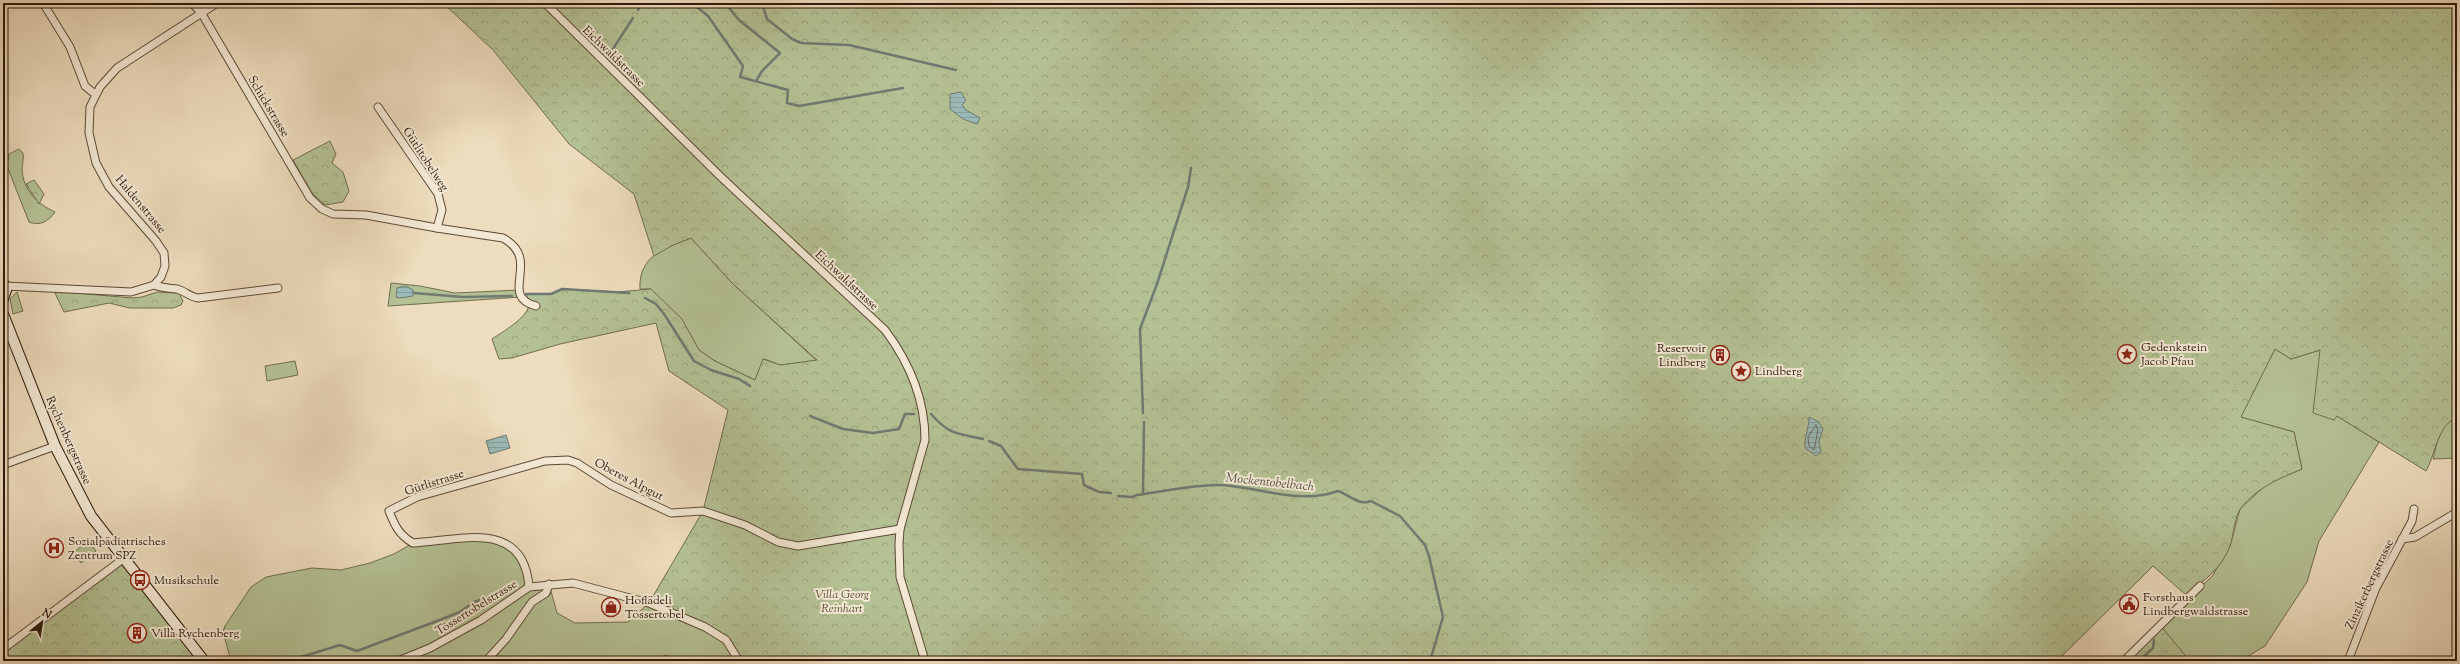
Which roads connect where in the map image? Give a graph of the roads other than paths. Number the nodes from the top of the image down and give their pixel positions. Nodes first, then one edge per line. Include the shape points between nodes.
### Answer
1 (44, 3) edge
2 (192, 3) edge
3 (217, 3) edge
4 (545, 3) edge
5 (202, 14) junction
6 (95, 94) junction
7 (378, 107) dead end
8 (437, 228) junction
9 (4, 284) edge
10 (154, 285) junction
11 (278, 288) dead end
12 (3, 299) edge
13 (536, 306) dead end
14 (3, 314) edge
15 (55, 446) junction
16 (577, 463) joint
17 (3, 465) edge
18 (2414, 509) dead end
19 (2457, 512) edge
20 (900, 529) junction
21 (2402, 539) junction
22 (123, 559) junction
23 (549, 584) junction
24 (2200, 586) dead end
25 (529, 588) junction
26 (3, 649) edge
27 (204, 661) edge
28 (398, 661) edge
29 (486, 661) edge
30 (739, 661) edge
31 (925, 661) edge
32 (2124, 661) edge
33 (2348, 661) edge

1 - 6 street via 70,47 85,86
2 - 5 street, Schickstrasse
3 - 5 street, Haldenstrasse
4 - 20 street, Eichwaldstrasse via 722,178 885,330 903,354 917,388 925,440
5 - 6 street, Haldenstrasse via 117,68
5 - 8 street, Schickstrasse via 310,198 322,209 333,214 366,215
6 - 10 street, Haldenstrasse via 90,107 89,121 94,158 109,187 164,253 164,266
7 - 8 street, Gütlitobelweg via 438,194 442,210
8 - 13 street via 503,238 512,243 518,248 521,262 518,284 521,297
9 - 10 street via 131,292
9 - 12 street via 6,294
10 - 11 street via 178,289 198,298
14 - 15 street, Rychenbergstrasse
15 - 17 street
15 - 22 street, Rychenbergstrasse via 91,516
16 - 20 street, Oberes Alpgut via 612,485 671,513 703,511 745,525 778,542 798,546
16 - 25 street, Gütlistrasse via 568,460 545,461 417,497 389,511 402,536 413,543 492,538 510,544 523,559
18 - 21 street, Zinzikerbergstrasse via 2412,521
19 - 21 street, Zinzikerbergstrasse via 2415,537
20 - 31 street, Eichwaldstrasse via 900,577
21 - 33 street, Zinzikerbergstrasse via 2376,588
22 - 26 street
22 - 27 street, Rychenbergstrasse
23 - 25 street, Tössertobelstrasse
23 - 29 street via 546,593 532,602 506,639
23 - 30 street, Tössertobelstrasse via 573,583 649,603 705,627 726,640
24 - 32 street
25 - 28 street, Tössertobelstrasse via 482,620 430,648

